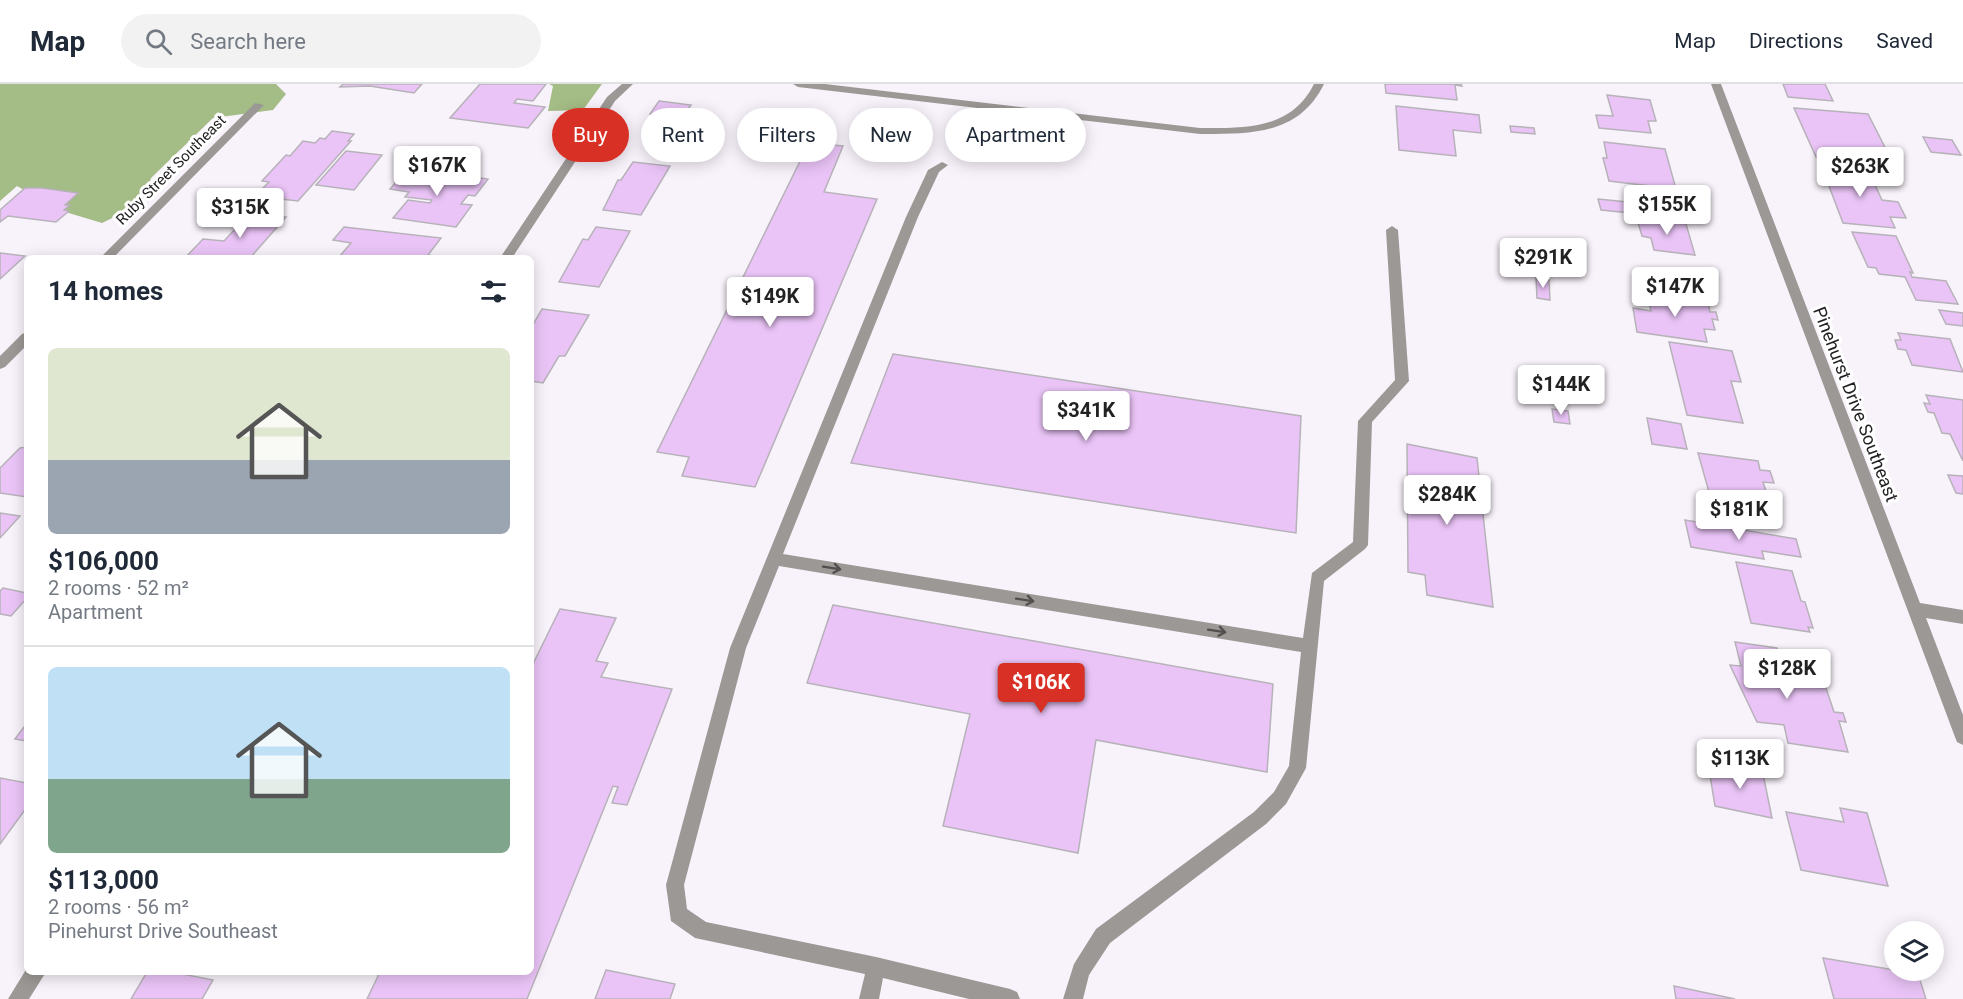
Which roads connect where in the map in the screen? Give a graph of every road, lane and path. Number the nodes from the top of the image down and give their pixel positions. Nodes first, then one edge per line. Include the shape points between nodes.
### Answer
1 (628, 84) edge
2 (798, 84) edge
3 (1319, 84) edge
4 (1716, 84) edge
5 (259, 105) dead end
6 (942, 165) dead end
7 (1392, 230) dead end
8 (109, 255) edge
9 (508, 255) edge
10 (24, 340) edge
11 (0, 364) edge
12 (774, 559) junction
13 (1914, 609) junction
14 (1963, 617) edge
15 (1310, 646) junction
16 (1963, 737) edge
17 (876, 967) junction
18 (34, 975) edge
19 (18, 999) edge
20 (869, 999) edge
21 (1010, 999) edge
22 (1073, 999) edge

1 - 9 street via 611,99
2 - 3 street via 1200,131 1251,131 1296,116 1315,95
4 - 13 street, Pinehurst Drive Southeast
5 - 8 street, Ruby Street Southeast
6 - 12 street via 934,170 912,217
7 - 15 street via 1402,381 1365,422 1360,544 1317,578
10 - 11 street
12 -> 15 street
12 - 17 street via 738,648 706,763 675,885 678,914 702,931
13 - 14 street
13 - 16 street, Pinehurst Drive Southeast
15 - 22 street via 1297,768 1280,798 1260,818 1104,936 1081,971
17 - 20 street
17 - 21 street
18 - 19 street

